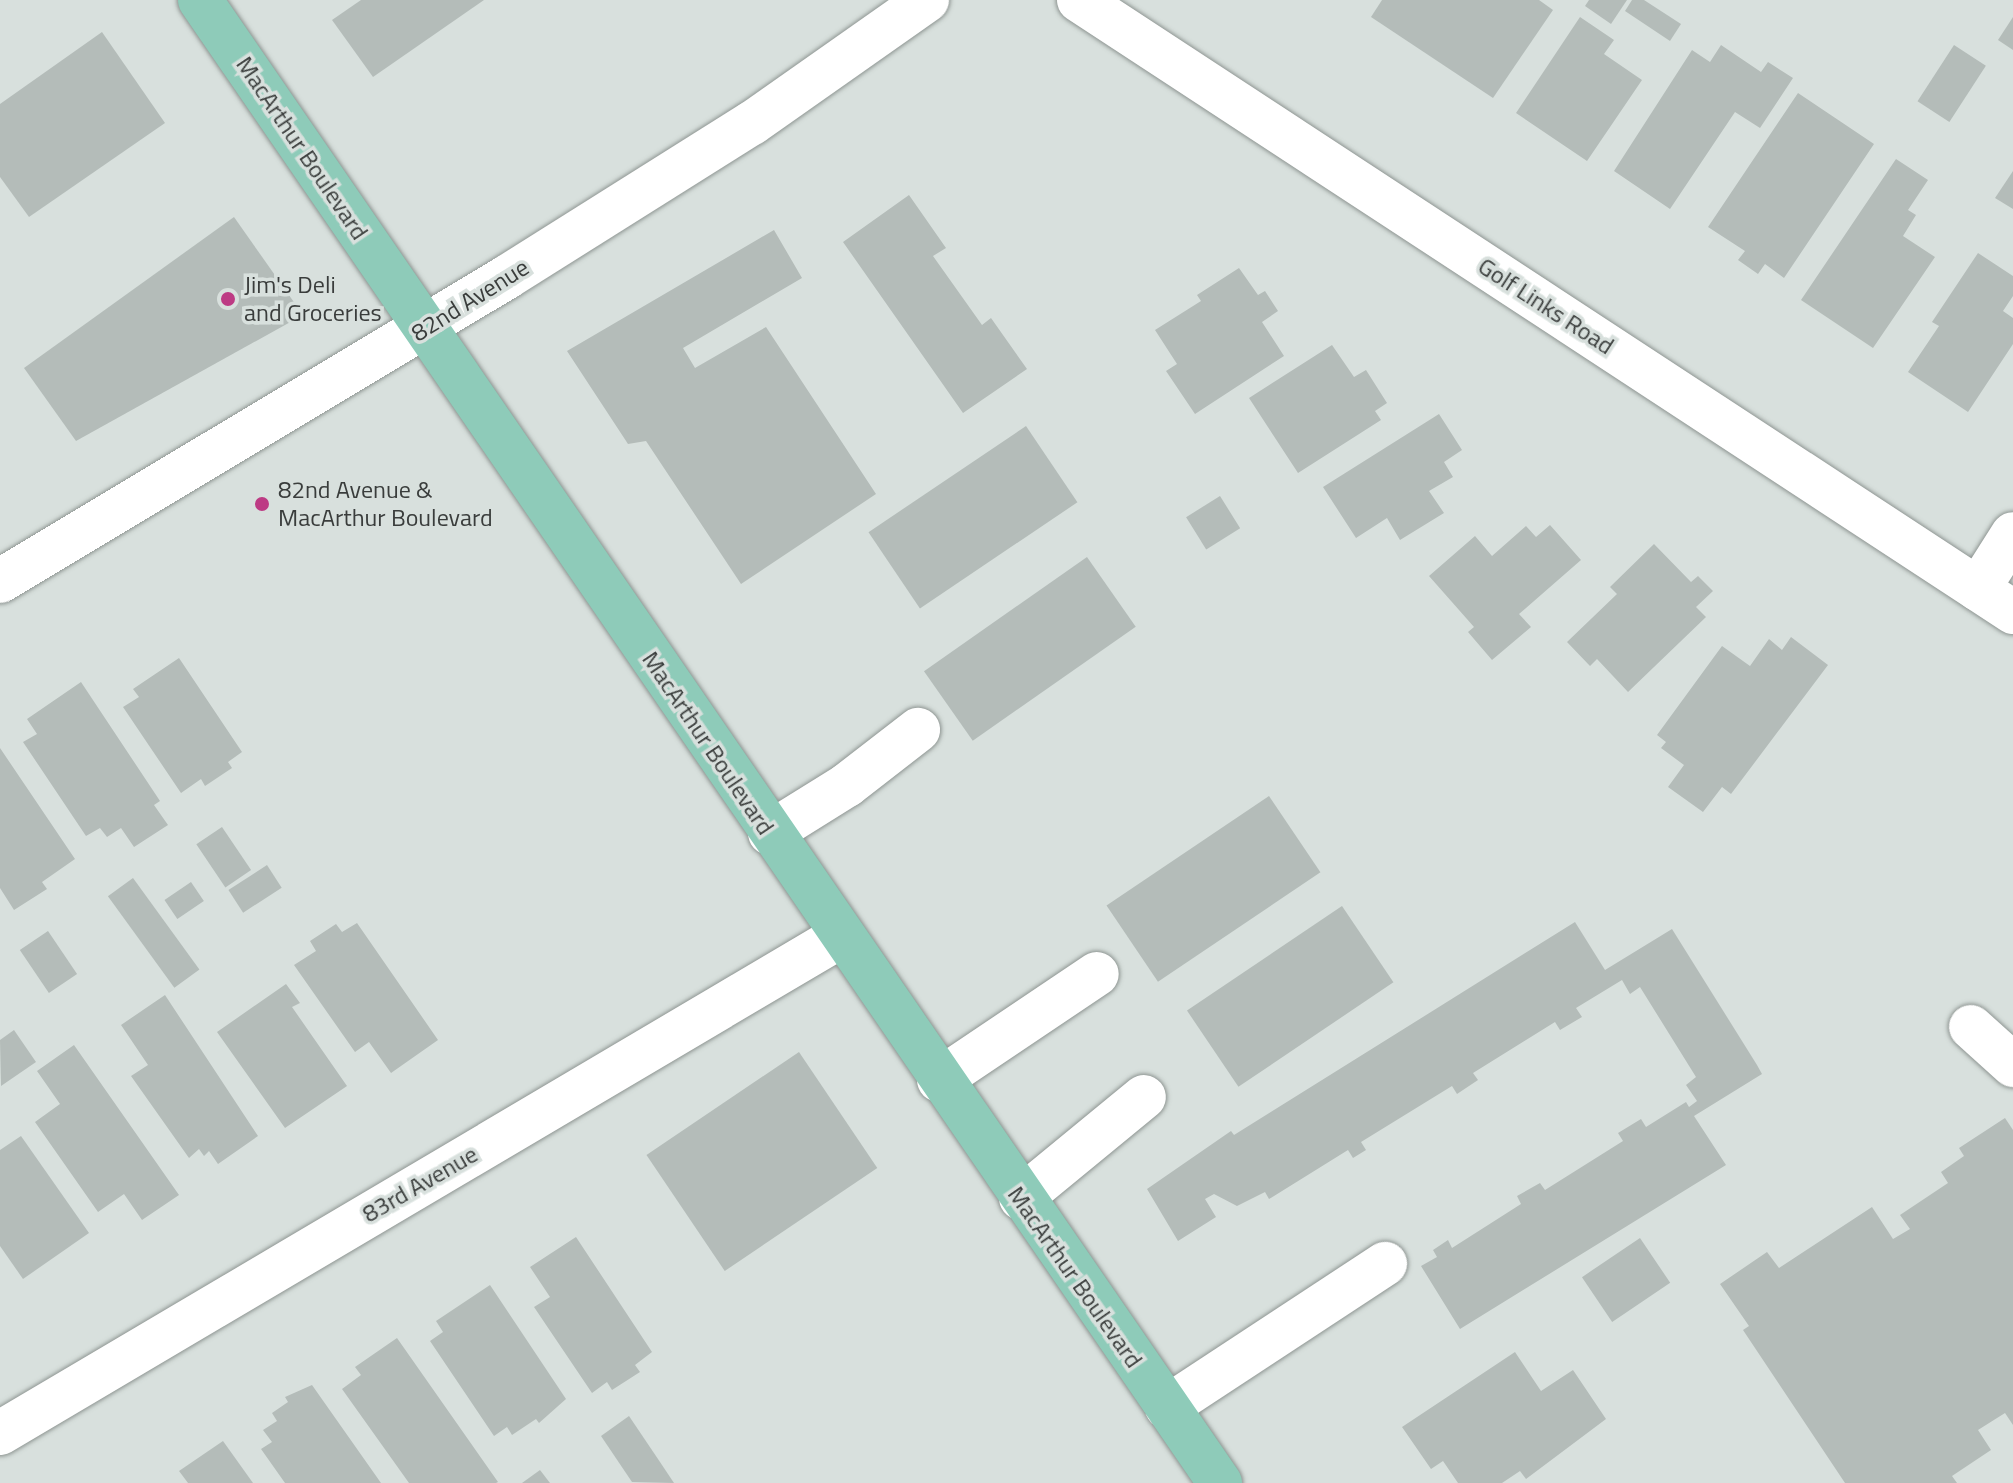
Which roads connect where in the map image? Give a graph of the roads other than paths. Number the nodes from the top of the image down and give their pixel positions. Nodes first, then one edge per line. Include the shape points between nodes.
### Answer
1 (200, 0) edge
2 (927, 0) edge
3 (1079, 0) edge
4 (425, 328) junction
5 (2013, 534) edge
6 (0, 581) edge
7 (1995, 601) edge
8 (918, 730) dead end
9 (770, 833) junction
10 (841, 936) junction
11 (1097, 974) dead end
12 (1971, 1027) dead end
13 (2013, 1065) edge
14 (939, 1080) junction
15 (1144, 1097) dead end
16 (1021, 1198) junction
17 (1385, 1264) dead end
18 (1167, 1407) junction
19 (0, 1433) edge
20 (1220, 1483) edge

1 - 4 main road, MacArthur Boulevard
2 - 4 street, 82nd Avenue via 752,123
3 - 7 street, Golf Links Road
4 - 6 street, 82nd Avenue
4 - 9 main road, MacArthur Boulevard
5 - 7 street
8 - 9 street via 847,785
9 - 10 main road, MacArthur Boulevard
10 - 14 main road, MacArthur Boulevard
10 - 19 street, 83rd Avenue
11 - 14 street
12 - 13 street
14 - 16 main road, MacArthur Boulevard
15 - 16 street
16 - 18 main road, MacArthur Boulevard
17 - 18 street
18 - 20 main road, MacArthur Boulevard

